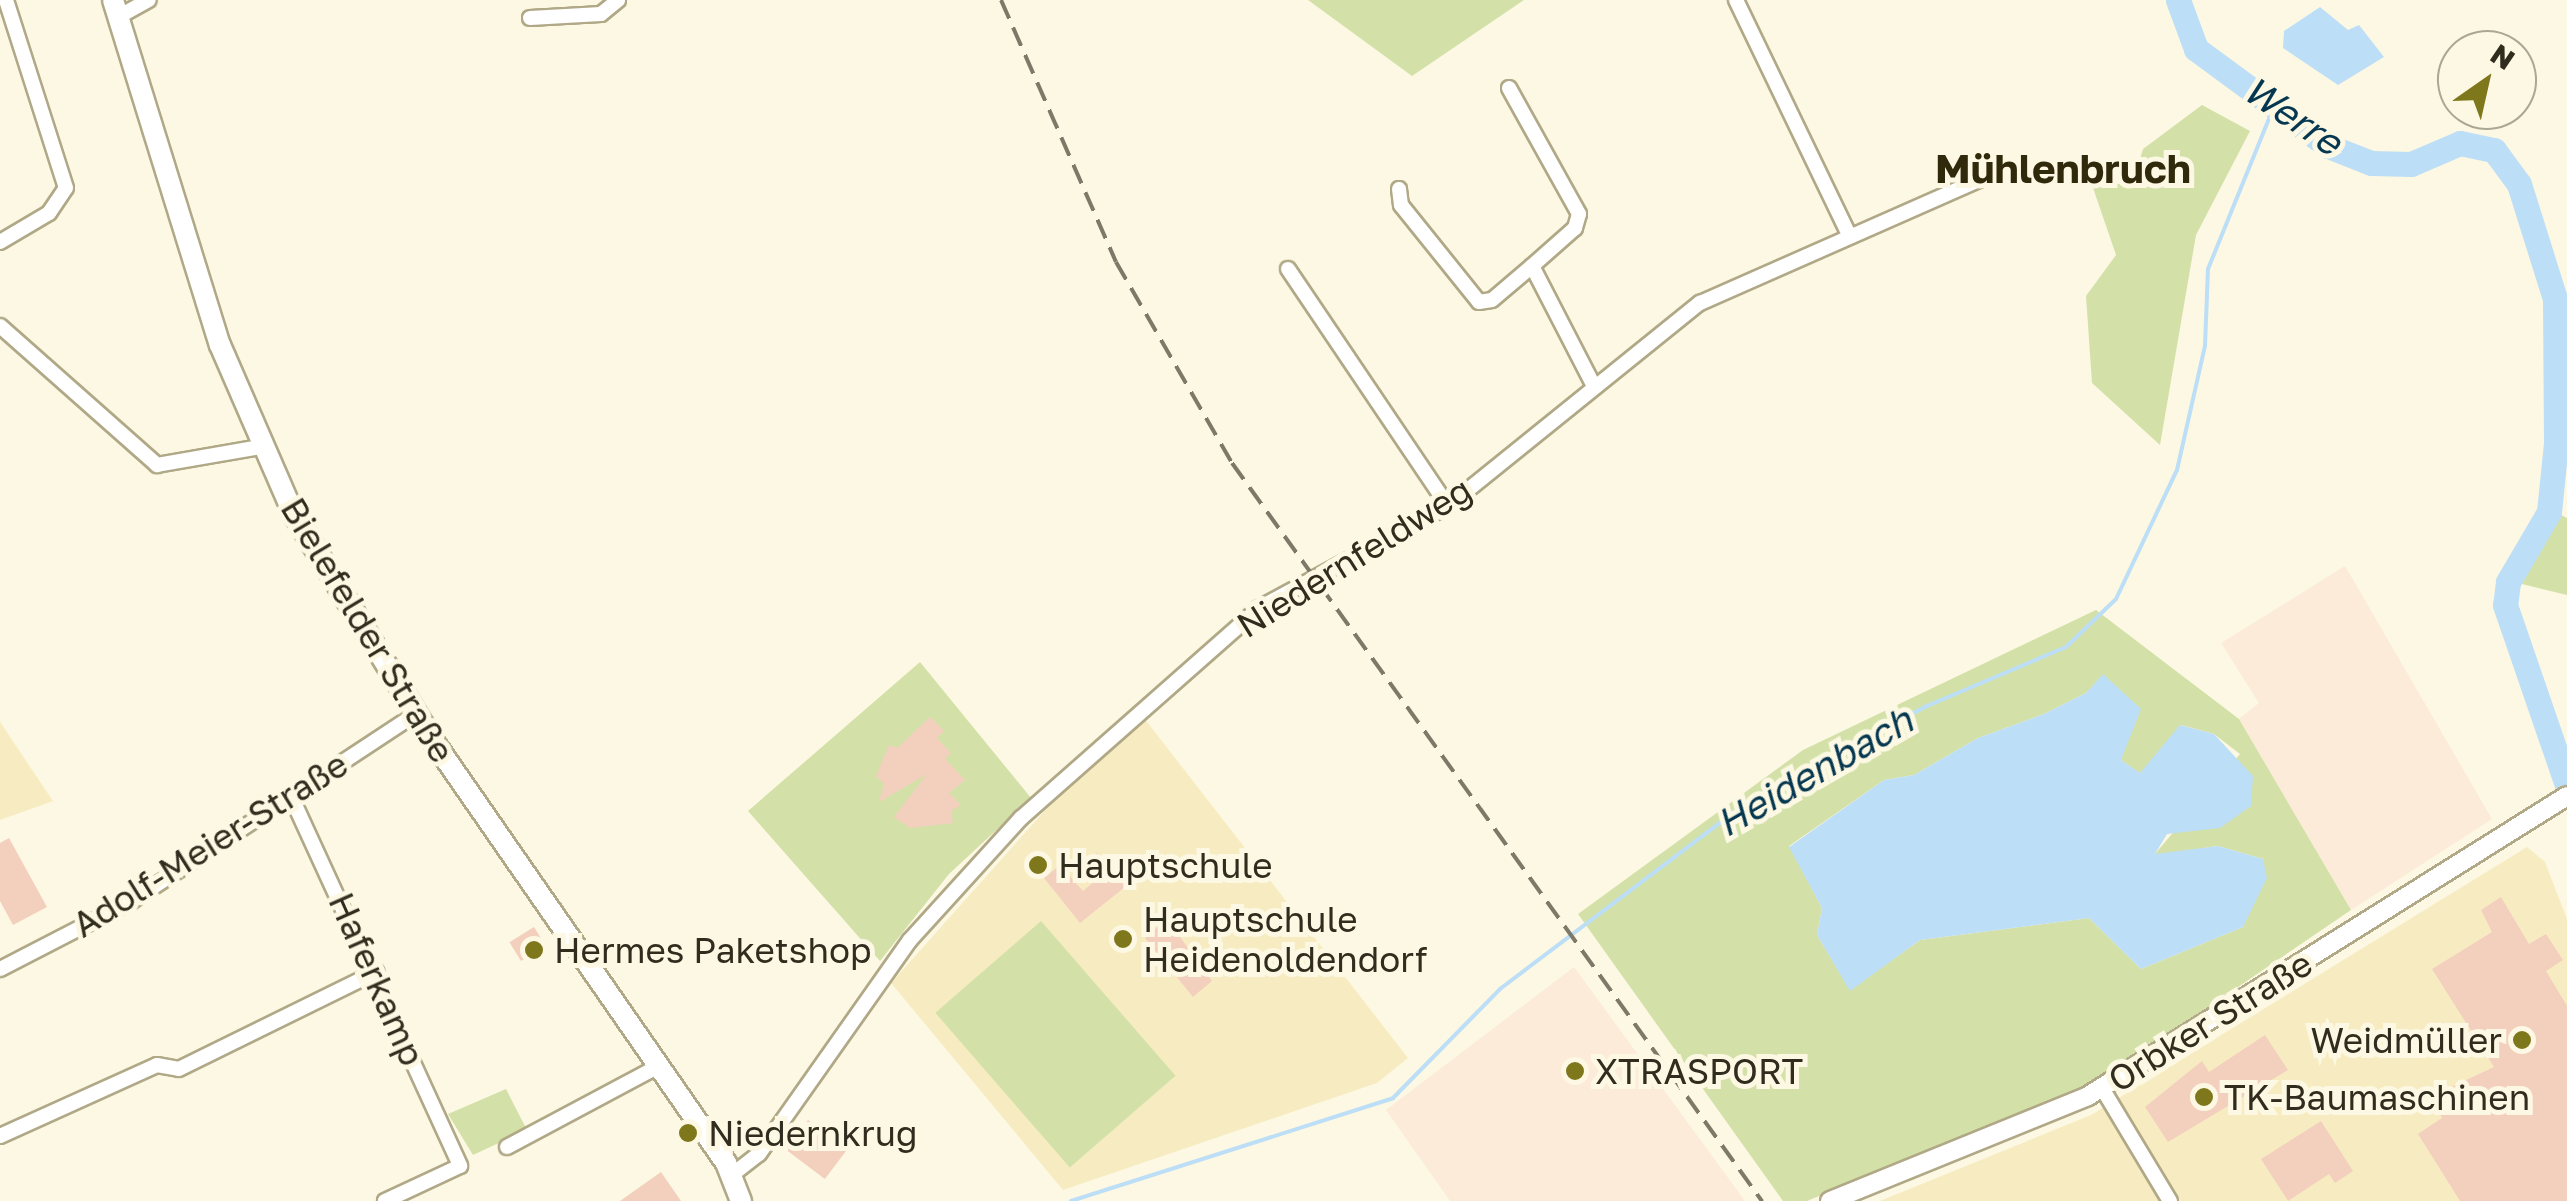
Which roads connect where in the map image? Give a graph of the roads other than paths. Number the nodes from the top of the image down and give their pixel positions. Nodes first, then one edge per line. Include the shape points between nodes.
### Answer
1 (6, 0) edge
2 (149, 0) edge
3 (618, 0) edge
4 (1736, 0) edge
5 (116, 8) edge
6 (530, 18) dead end
7 (1510, 88) dead end
8 (2006, 168) dead end
9 (1399, 189) dead end
10 (1849, 235) junction
11 (0, 242) edge
12 (1532, 266) junction
13 (1288, 270) dead end
14 (0, 326) edge
15 (1594, 386) junction
16 (260, 447) junction
17 (1448, 506) junction
18 (416, 714) junction
19 (290, 794) junction
20 (2561, 800) edge
21 (0, 969) edge
22 (376, 972) junction
23 (654, 1068) junction
24 (2102, 1088) junction
25 (0, 1136) edge
26 (507, 1147) dead end
27 (733, 1174) junction
28 (385, 1201) edge
29 (741, 1201) edge
30 (1830, 1201) edge
31 (2170, 1201) edge

1 - 11 street via 66,188 49,212
2 - 5 street
3 - 6 street via 601,14
4 - 10 street
5 - 16 main road, Bielefelder Straße via 202,292
7 - 12 street via 1579,214 1576,228
8 - 10 street, Niedernfeldweg
9 - 12 street via 1402,205 1478,302 1492,300
10 - 15 street, Niedernfeldweg via 1700,302
12 - 15 street
13 - 17 street
14 - 16 street via 157,465
15 - 17 street, Niedernfeldweg
16 - 18 main road, Bielefelder Straße via 346,606
17 - 27 street, Niedernfeldweg via 1258,608 1026,813 910,940 759,1154
18 - 19 street, Adolf-Meier-Straße
18 - 23 main road, Bielefelder Straße
19 - 21 street, Adolf-Meier-Straße via 132,901
19 - 22 street, Haferkamp
20 - 24 street, Orbker Straße
22 - 25 street via 179,1069 157,1065
22 - 28 street, Haferkamp via 460,1166
23 - 26 street
23 - 27 main road, Bielefelder Straße
24 - 30 street, Orbker Straße
24 - 31 street
27 - 29 main road, Bielefelder Straße

